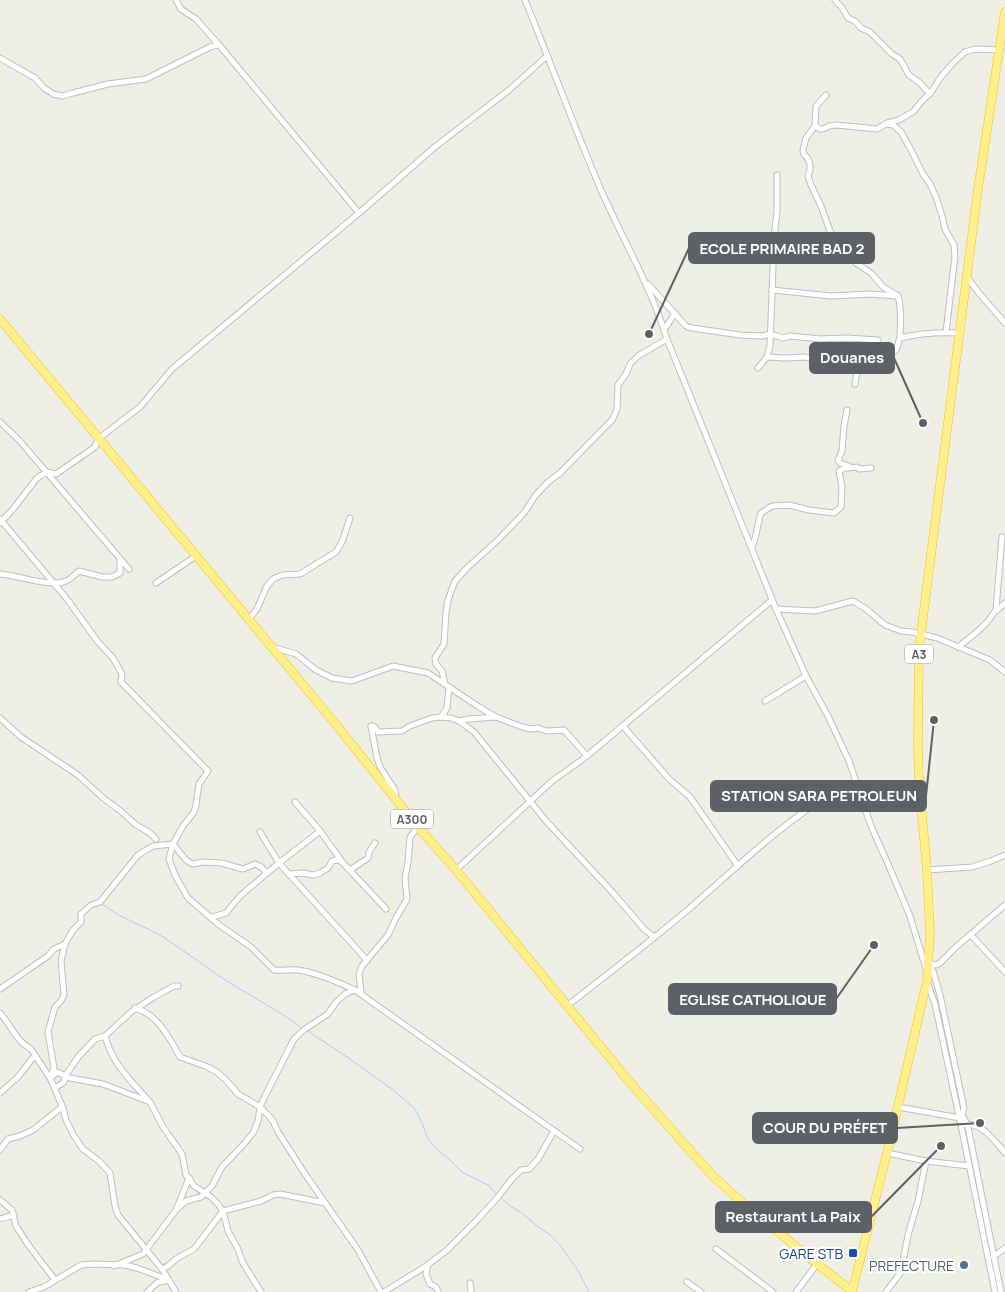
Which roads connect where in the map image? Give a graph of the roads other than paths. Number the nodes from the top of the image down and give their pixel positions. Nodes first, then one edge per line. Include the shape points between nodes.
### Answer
1 (176, 0) edge
2 (524, 0) edge
3 (835, 0) edge
4 (1005, 12) edge
5 (220, 46) junction
6 (999, 50) junction
7 (547, 56) junction
8 (0, 58) edge
9 (930, 94) junction
10 (826, 95) dead end
11 (886, 124) junction
12 (815, 126) junction
13 (777, 175) dead end
14 (359, 213) junction
15 (967, 277) junction
16 (644, 280) junction
17 (772, 290) junction
18 (898, 296) junction
19 (675, 313) junction
20 (0, 319) edge
21 (1005, 323) edge
22 (664, 330) junction
23 (946, 332) junction
24 (960, 333) junction
25 (770, 334) junction
26 (900, 338) junction
27 (666, 339) junction
28 (878, 349) junction
29 (872, 352) junction
30 (767, 357) junction
31 (758, 368) dead end
32 (855, 384) dead end
33 (847, 410) dead end
34 (0, 422) edge
35 (98, 439) junction
36 (850, 467) junction
37 (871, 468) dead end
38 (47, 472) junction
39 (350, 518) dead end
40 (1, 521) edge
41 (1002, 536) dead end
42 (752, 548) junction
43 (196, 556) junction
44 (120, 558) junction
45 (129, 570) dead end
46 (0, 574) edge
47 (156, 583) dead end
48 (54, 584) junction
49 (772, 600) junction
50 (1005, 602) edge
51 (776, 609) junction
52 (994, 613) junction
53 (248, 619) junction
54 (920, 634) junction
55 (271, 647) junction
56 (958, 647) junction
57 (1005, 672) edge
58 (806, 676) junction
59 (447, 686) junction
60 (765, 701) dead end
61 (441, 717) junction
62 (496, 717) junction
63 (0, 718) edge
64 (459, 721) junction
65 (623, 726) junction
66 (587, 756) junction
67 (919, 783) junction
68 (860, 796) junction
69 (396, 798) junction
70 (295, 802) dead end
71 (529, 802) junction
72 (418, 827) junction
73 (320, 831) junction
74 (260, 832) dead end
75 (156, 839) dead end
76 (375, 843) dead end
77 (173, 844) junction
78 (1005, 855) edge
79 (279, 863) junction
80 (344, 863) junction
81 (738, 866) junction
82 (350, 870) junction
83 (456, 870) junction
84 (928, 870) junction
85 (267, 873) junction
86 (289, 874) junction
87 (1005, 905) edge
88 (386, 909) dead end
89 (212, 917) junction
90 (971, 935) junction
91 (654, 937) junction
92 (64, 944) junction
93 (367, 961) junction
94 (929, 963) junction
95 (1005, 972) edge
96 (927, 978) junction
97 (178, 986) dead end
98 (0, 989) edge
99 (355, 990) junction
100 (361, 993) junction
101 (568, 1005) junction
102 (136, 1008) junction
103 (0, 1013) edge
104 (105, 1036) junction
105 (35, 1055) junction
106 (65, 1076) junction
107 (50, 1078) junction
108 (55, 1088) junction
109 (0, 1093) edge
110 (150, 1102) junction
111 (62, 1107) junction
112 (260, 1107) junction
113 (898, 1107) junction
114 (960, 1118) junction
115 (964, 1124) junction
116 (554, 1131) junction
117 (580, 1149) dead end
118 (0, 1150) edge
119 (887, 1153) junction
120 (1005, 1153) edge
121 (926, 1161) junction
122 (969, 1166) junction
123 (189, 1178) junction
124 (204, 1193) junction
125 (0, 1200) edge
126 (324, 1203) junction
127 (176, 1210) junction
128 (223, 1211) junction
129 (14, 1215) junction
130 (0, 1219) edge
131 (1005, 1248) edge
132 (145, 1249) junction
133 (716, 1249) dead end
134 (995, 1256) junction
135 (988, 1261) junction
136 (428, 1264) junction
137 (817, 1264) junction
138 (114, 1266) junction
139 (162, 1269) junction
140 (55, 1280) junction
141 (169, 1280) junction
142 (687, 1282) dead end
143 (470, 1283) dead end
144 (30, 1292) edge
145 (147, 1292) edge
146 (176, 1292) edge
147 (261, 1292) edge
148 (382, 1292) edge
149 (438, 1292) edge
150 (472, 1292) edge
151 (701, 1292) edge
152 (774, 1292) edge
153 (796, 1292) edge
154 (852, 1292) edge
155 (886, 1292) edge
156 (995, 1292) edge
157 (1001, 1292) edge

1 - 5 street via 181,9 196,19
2 - 7 street
3 - 9 street via 848,18 870,32 900,59 909,76
4 - 6 highway, A3
5 - 8 street via 210,47 146,78 62,96 53,94 35,78
5 - 14 street
6 - 9 street via 965,52 940,78
6 - 15 highway, A3
7 - 14 street
7 - 16 street via 601,188
9 - 11 street via 914,111
10 - 12 street via 816,106
11 - 12 street via 876,129 837,126 824,129
11 - 23 street via 893,125 900,132 910,148 936,197 944,229 954,245
12 - 18 street via 806,138 803,150 810,164 808,176 811,185 832,235 856,263
13 - 17 street
14 - 35 street via 172,370 140,407
15 - 21 street
15 - 24 highway, A3
16 - 19 street
16 - 22 street
17 - 18 street via 832,296
17 - 25 street
18 - 26 street
19 - 22 street
19 - 25 street via 688,327 740,335
20 - 35 highway, A300
22 - 27 street
23 - 24 street
23 - 26 street via 917,333
24 - 54 highway, A3
25 - 28 street via 783,338 878,340
25 - 30 street
26 - 28 street via 895,351
27 - 42 street
27 - 59 street via 630,364 618,386 617,409 612,420 548,482 524,513 455,581 448,600 444,644 435,658
28 - 29 street
29 - 30 street via 836,362 804,357
29 - 32 street via 858,365
30 - 31 street
33 - 36 street via 838,460
34 - 38 street
35 - 38 street via 95,447 56,474
35 - 43 highway, A300
36 - 37 street
36 - 42 street via 839,471 841,507 834,513 789,505 772,506 761,513
38 - 40 street via 37,478
38 - 44 street
39 - 53 street via 336,552 300,574 273,579
40 - 48 street
41 - 52 street
42 - 49 street
43 - 47 street
43 - 53 highway, A300
44 - 45 street
44 - 48 street via 120,572 112,578 79,571 66,581
46 - 48 street
48 - 77 street via 113,658 122,674 121,682 208,771 199,784 194,812
49 - 51 street
49 - 65 street
50 - 52 street
51 - 54 street via 816,611 853,601 885,624
51 - 58 street
52 - 56 street
53 - 55 highway, A300
54 - 56 street
54 - 67 highway, A3
55 - 59 street via 296,654 332,678 352,681 393,666 428,672
55 - 69 highway, A300
56 - 57 street via 990,660
58 - 60 street
58 - 68 street via 842,746
59 - 61 street via 447,708
59 - 62 street
61 - 64 street
61 - 69 street via 402,731 378,732 371,726 380,767 395,790
62 - 64 street
62 - 66 street via 531,729 564,730
63 - 75 street via 21,737 78,775
64 - 71 street via 474,732
65 - 66 street
65 - 81 street via 669,779 694,802
66 - 71 street
67 - 68 street
67 - 84 highway, A3
68 - 81 street via 846,804 832,794 810,806
68 - 96 street via 910,916
69 - 72 highway, A300
70 - 73 street
71 - 83 street
71 - 91 street
72 - 83 highway, A300
72 - 93 street via 410,838 405,878 407,899 388,935
73 - 79 street
73 - 80 street
74 - 79 street
76 - 82 street via 368,852 368,858
77 - 85 street via 192,864 221,863 243,869 255,864
77 - 89 street via 169,859 175,875 188,898
77 - 92 street via 153,846 138,855 100,902 81,914 81,922
78 - 84 street via 972,867
79 - 85 street
79 - 86 street
80 - 82 street
80 - 86 street via 332,861 328,868 313,874
81 - 91 street
82 - 88 street
83 - 101 highway, A300
84 - 94 highway, A3
85 - 89 street via 226,913
86 - 93 street
87 - 90 street
89 - 99 street via 251,947 274,970 308,972
90 - 94 street via 940,963
90 - 95 street
91 - 101 street
92 - 98 street
92 - 107 street via 61,960 64,995 55,1007 48,1032 54,1068
93 - 100 street via 359,974
94 - 96 highway, A3
94 - 115 street via 940,995 964,1108
96 - 113 highway, A3
96 - 114 street
97 - 102 street
99 - 100 street
99 - 112 street via 345,994 328,1014 294,1039
100 - 116 street
101 - 137 highway, A300 via 700,1162 744,1204
102 - 104 street
102 - 112 street via 159,1023 180,1057 218,1073 238,1094
103 - 105 street via 13,1033
104 - 106 street via 94,1039
104 - 110 street via 117,1066
105 - 107 street
105 - 109 street
106 - 107 street via 57,1072
106 - 108 street via 64,1082
106 - 110 street via 103,1084
107 - 108 street
108 - 111 street
110 - 123 street via 182,1154
111 - 118 street via 33,1130 8,1139
111 - 132 street via 83,1149 110,1173 118,1215
112 - 124 street via 253,1133 222,1167 212,1186
112 - 126 street via 273,1121
113 - 114 street
113 - 119 highway, A3
114 - 115 street
115 - 120 street via 973,1124 984,1130
115 - 122 street
115 - 134 street
116 - 117 street
116 - 136 street via 529,1169 521,1170 465,1232
119 - 121 street
119 - 154 highway, A3
121 - 122 street
121 - 155 street via 901,1272
122 - 135 street
123 - 124 street
123 - 127 street
124 - 127 street via 186,1201
124 - 128 street
125 - 129 street
126 - 128 street via 280,1194
126 - 148 street via 358,1250
127 - 132 street
128 - 139 street via 198,1246
128 - 147 street via 228,1231
129 - 130 street
129 - 140 street via 16,1226
131 - 134 street
132 - 138 street via 143,1254
132 - 139 street
133 - 152 street
134 - 135 street
134 - 157 street
135 - 156 street
136 - 148 street
136 - 149 street via 426,1274
137 - 153 street
137 - 154 highway, A300
138 - 140 street via 81,1265
138 - 141 street via 137,1268
139 - 141 street
140 - 144 street
141 - 145 street via 158,1282
141 - 146 street
142 - 151 street
143 - 150 street

